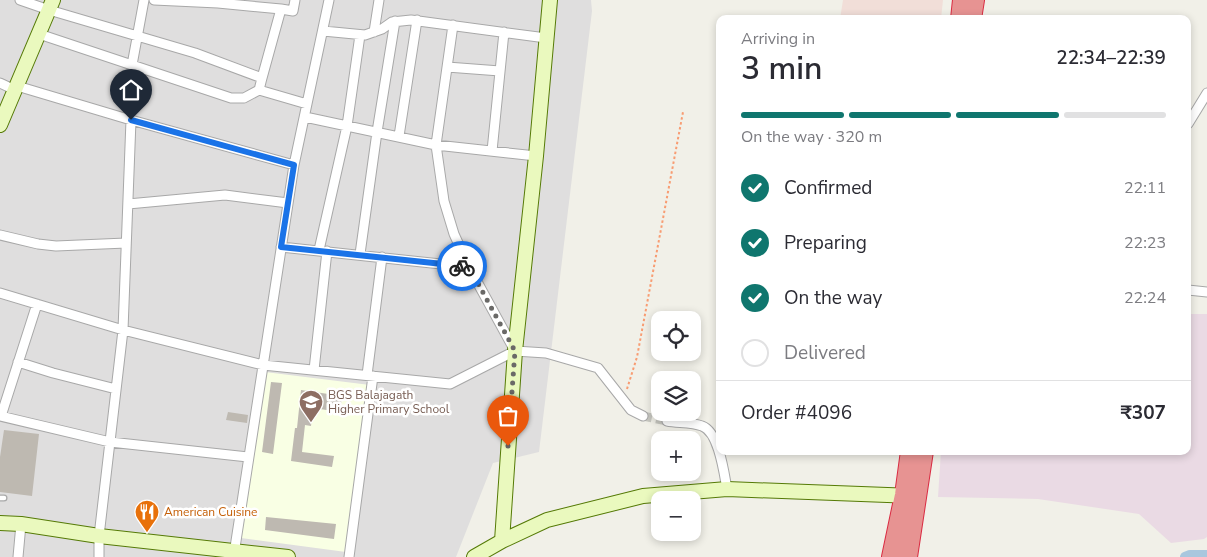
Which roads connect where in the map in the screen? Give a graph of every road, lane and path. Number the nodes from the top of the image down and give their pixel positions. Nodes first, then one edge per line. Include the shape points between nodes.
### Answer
1 (20, 0) edge
2 (144, 0) edge
3 (154, 0) edge
4 (295, 0) edge
5 (329, 0) edge
6 (379, 0) edge
7 (550, 0) edge
8 (962, 0) edge
9 (974, 0) edge
10 (51, 5) edge
11 (281, 8) junction
12 (960, 15) edge
13 (972, 15) edge
14 (417, 20) junction
15 (395, 22) junction
16 (453, 25) junction
17 (323, 31) junction
18 (374, 32) junction
19 (504, 32) junction
20 (39, 34) junction
21 (360, 35) junction
22 (138, 36) junction
23 (546, 38) junction
24 (132, 65) junction
25 (447, 67) junction
26 (500, 72) junction
27 (262, 78) junction
28 (0, 83) edge
29 (16, 88) junction
30 (260, 90) junction
31 (1207, 93) edge
32 (307, 104) junction
33 (684, 112) dead end
34 (305, 117) junction
35 (1191, 119) edge
36 (131, 120) junction
37 (0, 125) edge
38 (347, 126) junction
39 (377, 132) junction
40 (398, 136) junction
41 (436, 145) junction
42 (492, 151) junction
43 (536, 156) junction
44 (294, 165) junction
45 (288, 203) junction
46 (128, 204) junction
47 (0, 235) edge
48 (126, 243) junction
49 (281, 247) junction
50 (323, 251) junction
51 (360, 254) junction
52 (382, 257) junction
53 (469, 267) junction
54 (1191, 290) edge
55 (1207, 292) edge
56 (0, 293) edge
57 (37, 304) junction
58 (123, 330) junction
59 (515, 351) junction
60 (18, 362) junction
61 (263, 365) junction
62 (314, 370) junction
63 (370, 376) junction
64 (116, 389) junction
65 (620, 396) junction
66 (1, 416) edge
67 (643, 416) tunnel mouth
68 (667, 421) tunnel mouth
69 (110, 442) junction
70 (716, 446) edge
71 (720, 455) edge
72 (910, 455) edge
73 (923, 455) edge
74 (248, 458) junction
75 (727, 489) junction
76 (911, 496) junction
77 (0, 523) edge
78 (21, 524) junction
79 (99, 536) junction
80 (502, 541) junction
81 (234, 554) edge
82 (18, 557) edge
83 (99, 557) edge
84 (288, 557) edge
85 (349, 557) edge
86 (474, 557) edge
87 (891, 557) edge
88 (908, 557) edge

1 - 10 street
2 - 22 street
3 - 11 street
4 - 11 street via 293,11
5 - 17 street
6 - 18 street
7 - 23 main road
8 - 12 highway
9 - 13 highway
10 - 20 main road
10 - 22 street
11 - 27 street
14 - 15 street
14 - 16 street
14 - 40 street
15 - 18 street
15 - 39 street
16 - 19 street
16 - 25 street
17 - 21 street
17 - 32 street
18 - 21 street
19 - 23 street
19 - 26 street
20 - 24 street
20 - 29 main road
21 - 38 street
22 - 24 street
22 - 27 street
23 - 43 main road
24 - 30 street via 231,98 244,98
25 - 26 street
25 - 41 street
26 - 42 street
27 - 30 street
28 - 29 street
29 - 36 street
29 - 37 main road
30 - 32 street
31 - 35 street
32 - 34 street
33 - 65 path via 637,356 627,389
34 - 38 street
34 - 44 street
36 - 44 street
36 - 46 street
38 - 39 street
38 - 50 street
39 - 40 street
39 - 51 street
40 - 41 street
41 - 42 street
41 - 53 street via 444,202
42 - 43 street
43 - 59 main road
44 - 45 street
45 - 46 street via 225,194
45 - 49 street
46 - 48 street
47 - 48 street via 56,246
48 - 58 street
49 - 50 street
49 - 61 street
50 - 51 street
50 - 62 street
51 - 52 street
52 - 53 street
52 - 63 street
53 - 59 street
54 - 55 street
56 - 57 street
57 - 58 street
57 - 60 street
58 - 61 street
58 - 64 street
59 - 63 street via 450,384
59 - 65 street via 546,353 598,368
59 - 80 main road
60 - 64 street
60 - 66 street
61 - 62 street
61 - 74 street
62 - 63 street
63 - 85 street
64 - 69 street
65 - 67 street via 631,410
66 - 69 street
68 - 70 street via 702,426 711,432
69 - 74 street
69 - 79 street
71 - 75 street
72 - 76 highway
73 - 76 highway
74 - 81 street
75 - 76 main road
75 - 80 main road via 643,496 547,520
76 - 87 highway
76 - 88 highway
77 - 78 main road
78 - 79 main road
78 - 82 street
79 - 81 main road
79 - 83 street
80 - 86 main road
81 - 84 main road

